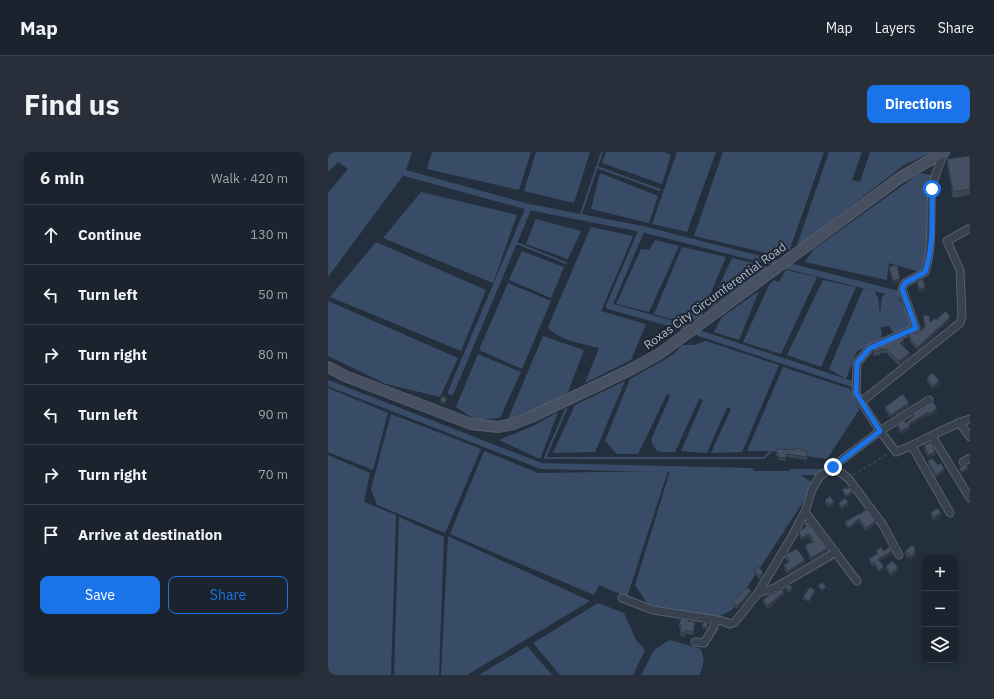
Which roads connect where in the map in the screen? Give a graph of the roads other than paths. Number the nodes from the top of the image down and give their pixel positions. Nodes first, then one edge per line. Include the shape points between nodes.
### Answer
1 (944, 152) edge
2 (970, 228) edge
3 (328, 368) edge
4 (929, 400) dead end
5 (861, 402) junction
6 (970, 419) edge
7 (960, 422) junction
8 (880, 431) junction
9 (932, 436) junction
10 (970, 437) edge
11 (912, 446) junction
12 (833, 467) junction
13 (970, 498) edge
14 (805, 512) junction
15 (950, 513) dead end
16 (836, 552) junction
17 (899, 556) dead end
18 (857, 581) dead end
19 (758, 592) junction
20 (622, 598) dead end
21 (715, 620) junction
22 (695, 642) dead end

1 - 3 main road, Roxas City Circumferential Road via 901,177 670,347 630,370 523,421 498,427 471,424
1 - 5 street via 932,189 929,262 925,272 905,283 902,289 916,328 870,348 857,363 856,393
2 - 5 street via 947,241 960,270 960,323
4 - 8 street
5 - 8 street
6 - 7 street
7 - 9 street
7 - 10 street
8 - 11 street via 896,452
8 - 12 street
9 - 11 street
9 - 13 street
11 - 15 street
12 - 14 street via 819,477
12 - 17 street via 848,478 883,525
14 - 16 street
14 - 19 street
16 - 18 street
16 - 19 street via 775,588
19 - 21 street via 735,622 730,624
20 - 21 street via 653,610
21 - 22 street via 714,627 704,643

